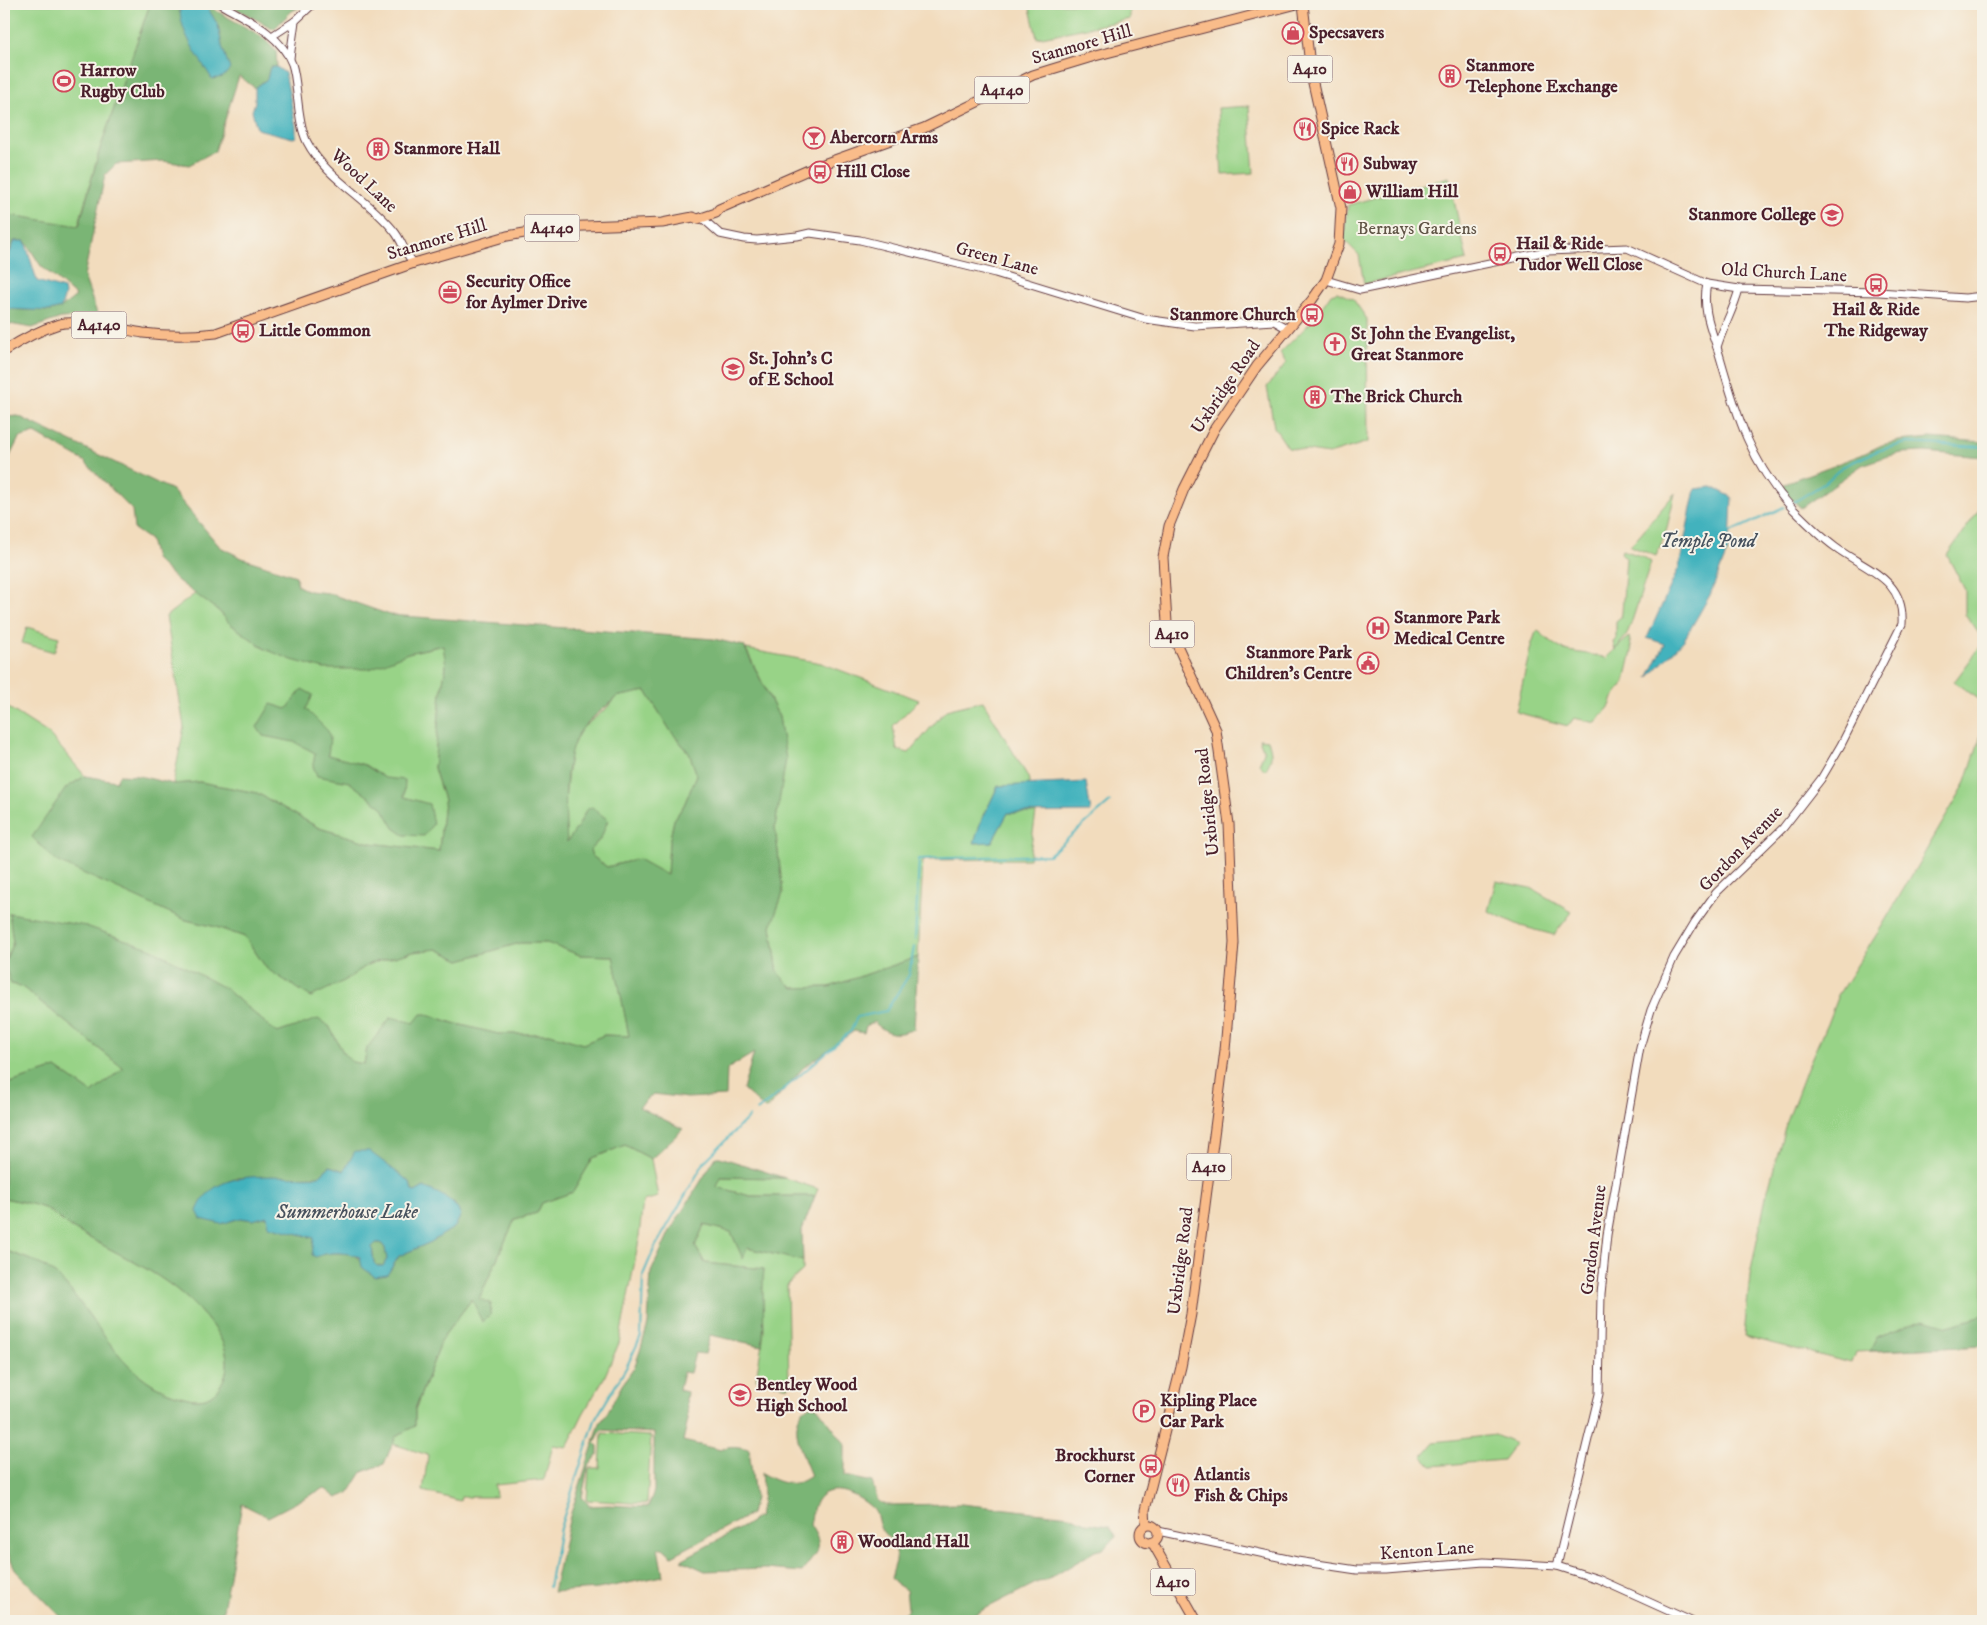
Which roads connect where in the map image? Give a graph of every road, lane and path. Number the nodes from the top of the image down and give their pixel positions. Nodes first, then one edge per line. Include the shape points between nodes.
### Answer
1 (220, 4) edge
2 (313, 4) edge
3 (1297, 4) edge
4 (1303, 4) edge
5 (295, 21) junction
6 (272, 36) junction
7 (290, 58) junction
8 (698, 217) junction
9 (414, 263) junction
10 (1326, 280) junction
11 (1707, 284) junction
12 (1738, 289) junction
13 (1983, 296) edge
14 (1288, 329) junction
15 (1717, 347) junction
16 (4, 351) edge
17 (1146, 1524) junction
18 (1158, 1532) junction
19 (1152, 1542) junction
20 (1557, 1566) junction
21 (1197, 1621) edge
22 (1691, 1621) edge

1 - 6 street, Wood Lane
2 - 5 street
3 - 8 main road, Stanmore Hill / A4140 via 1033,75 924,128 815,167 716,213
4 - 10 main road, Uxbridge Road / A410 via 1310,74 1341,208 1339,244
5 - 6 street
5 - 7 street
6 - 7 street, Wood Lane
7 - 9 street, Wood Lane via 302,125 313,153 322,166 380,214 400,238
8 - 9 main road, Stanmore Hill / A4140 via 652,223 559,227 506,236
8 - 14 street, Green Lane via 724,235 757,240 810,233 860,240 994,273 1145,319 1195,326 1274,321
9 - 16 main road, Stanmore Hill / A4140 via 216,333 160,334 94,324 61,323
10 - 11 street, Old Church Lane via 1360,290 1547,251 1627,248
10 - 14 main road, Uxbridge Road / A410
11 - 12 street, Old Church Lane
11 - 15 street, Gordon Avenue via 1704,297
12 - 13 street, Old Church Lane via 1879,292 1965,298
12 - 15 street
14 - 17 main road, Uxbridge Road / A410 via 1257,366 1215,428 1172,519 1163,557 1167,622 1216,730 1229,824 1234,942 1225,1050 1191,1314 1145,1510
15 - 20 street, Gordon Avenue via 1736,413 1764,470 1787,502 1832,545 1889,582 1899,596 1902,624 1822,778 1783,828 1716,893 1674,957 1651,1010 1640,1046 1607,1235 1601,1294 1599,1394
17 - 18 main road via 1153,1525
17 - 19 main road via 1139,1534 1145,1542
18 - 19 main road
18 - 20 street, Kenton Lane via 1357,1570 1484,1562
19 - 21 main road, A410
20 - 22 street, Kenton Lane via 1598,1578

